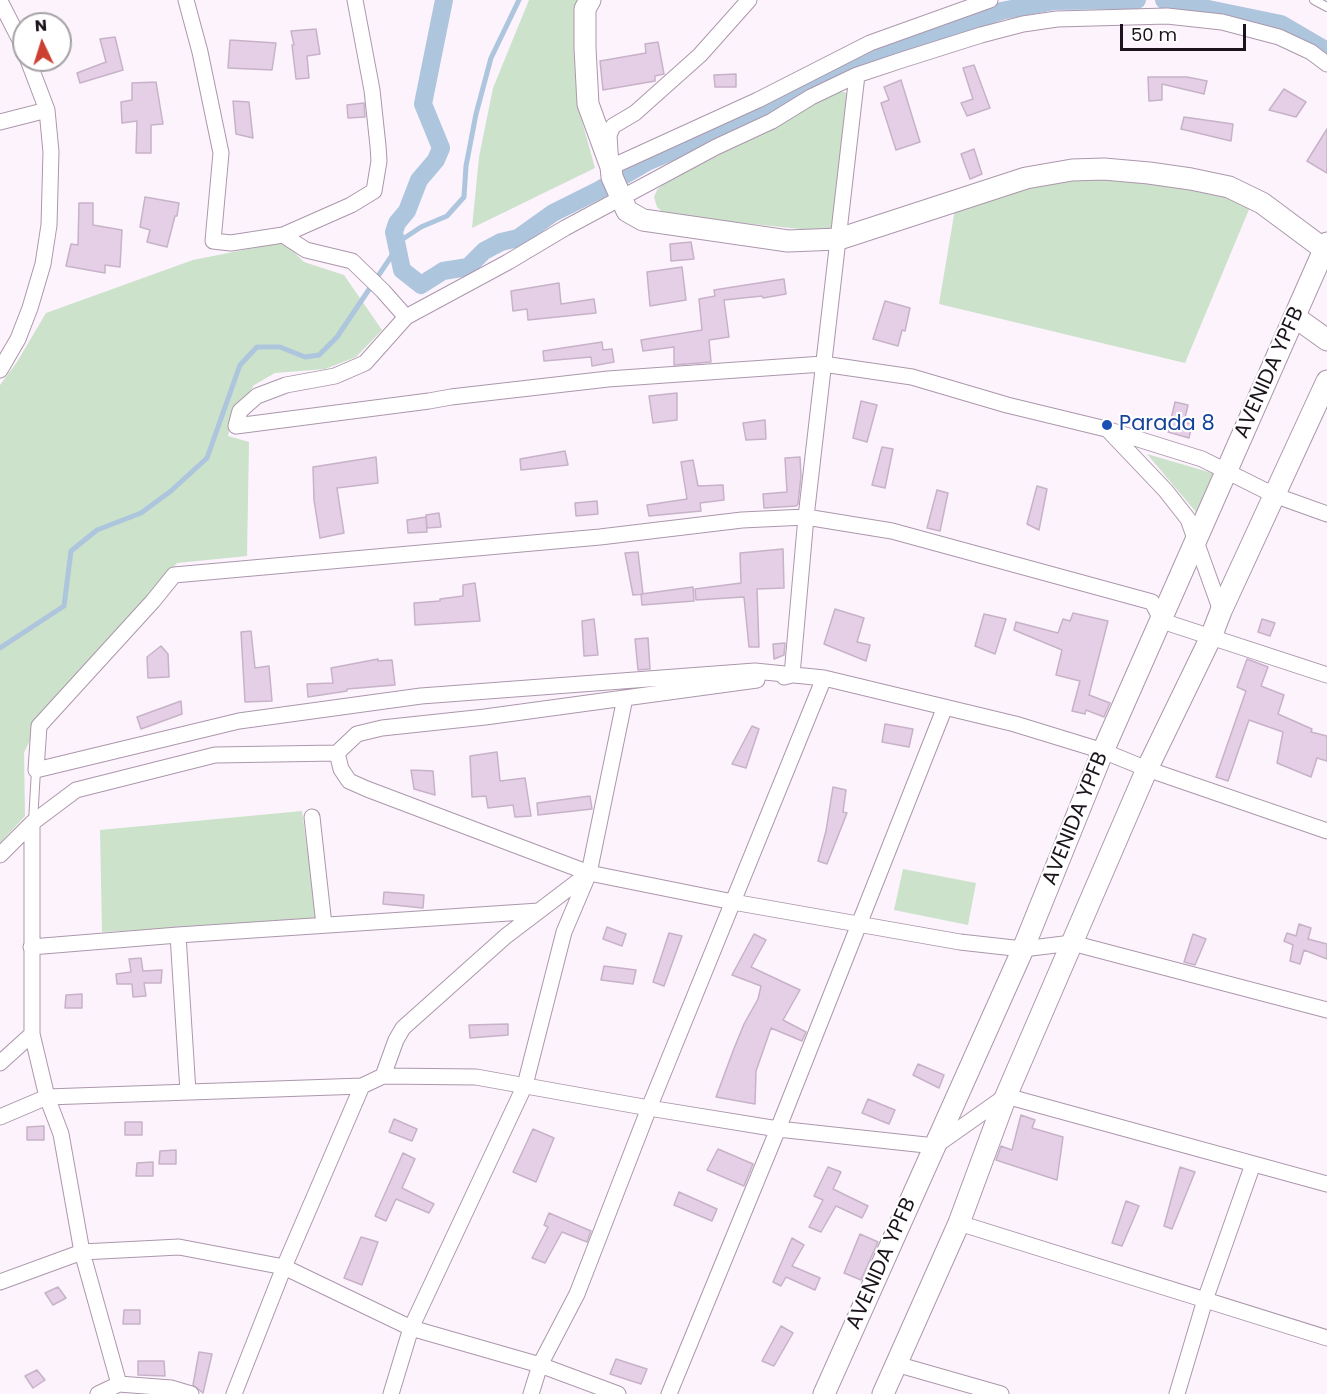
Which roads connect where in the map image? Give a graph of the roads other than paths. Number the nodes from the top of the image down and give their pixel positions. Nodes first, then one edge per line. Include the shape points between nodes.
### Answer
1 (186, 0) edge
2 (355, 0) edge
3 (590, 0) edge
4 (749, 0) edge
5 (990, 0) edge
6 (1314, 0) edge
7 (0, 1) edge
8 (1327, 7) edge
9 (12, 24) edge
10 (1327, 64) edge
11 (33, 72) edge
12 (857, 75) junction
13 (47, 110) junction
14 (0, 122) edge
15 (616, 183) junction
16 (283, 235) junction
17 (839, 238) junction
18 (1326, 246) edge
19 (406, 317) junction
20 (1294, 317) junction
21 (1327, 340) edge
22 (823, 364) junction
23 (0, 370) edge
24 (1327, 381) edge
25 (1106, 429) junction
26 (1226, 471) junction
27 (1274, 495) junction
28 (1327, 514) edge
29 (806, 517) junction
30 (1195, 540) junction
31 (1221, 611) junction
32 (1162, 621) junction
33 (1211, 637) junction
34 (792, 675) junction
35 (1327, 675) edge
36 (825, 678) junction
37 (625, 698) junction
38 (945, 707) junction
39 (1103, 751) junction
40 (337, 753) junction
41 (1147, 769) junction
42 (36, 770) junction
43 (312, 817) dead end
44 (33, 823) junction
45 (1327, 831) edge
46 (0, 855) edge
47 (589, 873) junction
48 (733, 902) junction
49 (539, 911) junction
50 (324, 925) junction
51 (859, 925) junction
52 (178, 934) junction
53 (1072, 943) junction
54 (32, 947) junction
55 (1023, 949) junction
56 (1327, 1010) edge
57 (32, 1034) junction
58 (0, 1063) edge
59 (383, 1076) junction
60 (525, 1085) junction
61 (362, 1086) junction
62 (188, 1092) junction
63 (1006, 1096) junction
64 (47, 1097) junction
65 (649, 1108) junction
66 (0, 1118) edge
67 (778, 1129) junction
68 (935, 1146) junction
69 (1252, 1164) junction
70 (1327, 1184) edge
71 (959, 1223) junction
72 (82, 1252) junction
73 (284, 1268) junction
74 (0, 1282) edge
75 (1205, 1300) junction
76 (411, 1328) junction
77 (1327, 1338) edge
78 (896, 1364) junction
79 (540, 1365) junction
80 (119, 1384) junction
81 (98, 1394) edge
82 (191, 1394) edge
83 (234, 1394) edge
84 (391, 1394) edge
85 (531, 1394) edge
86 (618, 1394) edge
87 (669, 1394) edge
88 (824, 1394) edge
89 (883, 1394) edge
90 (1001, 1394) edge
91 (1177, 1394) edge

1 - 16 street via 221,153 213,241 231,243
2 - 16 street via 378,146 374,191
3 - 15 street via 585,9 588,104
4 - 15 street via 700,56 635,113 613,126 609,135
5 - 15 street via 870,43 758,100
6 - 8 lane
7 - 9 street
10 - 12 street via 1279,37 1222,22 1127,16 1023,24
11 - 13 street
12 - 15 street via 716,147
12 - 17 street
13 - 14 street
13 - 23 street via 51,187 43,264 18,339
15 - 17 street via 627,211 642,220 788,241
15 - 19 street
16 - 19 street via 306,250 352,261
17 - 18 street via 1026,178 1104,169 1229,187 1262,203
17 - 22 street
18 - 20 street, AVENIDA YPFB
19 - 22 street via 365,363 335,376 257,396 240,411 236,426 608,379
20 - 21 street
20 - 26 street, AVENIDA YPFB
22 - 25 street via 912,377
22 - 29 street
24 - 27 street, AVENIDA YPFB
25 - 26 street via 1202,459
25 - 30 street via 1166,491 1188,519
26 - 27 street
26 - 30 street, AVENIDA YPFB
27 - 28 street
27 - 31 street, AVENIDA YPFB
29 - 32 street via 892,531 1130,595 1152,602
29 - 34 street
29 - 42 street via 174,575 39,726
30 - 31 street
30 - 32 street, AVENIDA YPFB
31 - 33 street, AVENIDA YPFB
32 - 33 street
32 - 39 street, AVENIDA YPFB
33 - 35 street
33 - 41 street, AVENIDA YPFB
34 - 36 street
34 - 37 street
34 - 42 street via 735,672 421,696 230,723
36 - 38 street
36 - 48 street
37 - 40 street via 382,728 357,734
37 - 47 street
38 - 39 street
38 - 51 street
39 - 41 street
39 - 55 street, AVENIDA YPFB
40 - 44 street via 215,755 76,790
40 - 47 street via 349,781
41 - 45 street
41 - 53 street, AVENIDA YPFB
42 - 44 lane
43 - 50 street
44 - 46 street
44 - 54 street
47 - 48 street
47 - 49 street
47 - 60 street via 564,932
48 - 51 street
48 - 65 street
49 - 50 street
49 - 59 street via 403,1028
50 - 52 street
51 - 55 street
51 - 67 street
52 - 54 street
52 - 62 street
53 - 55 street
53 - 56 street
53 - 63 street, AVENIDA YPFB
54 - 57 street
55 - 68 street, AVENIDA YPFB
57 - 58 street
57 - 64 street
59 - 60 street via 476,1077
59 - 61 street
60 - 65 street
60 - 76 street
61 - 62 street
61 - 73 street
62 - 64 street
63 - 68 street
63 - 69 street
63 - 71 street, AVENIDA YPFB
64 - 66 street
64 - 72 street via 61,1134
65 - 67 street
65 - 79 street via 577,1294
67 - 68 street
67 - 87 street
68 - 88 street, AVENIDA YPFB
69 - 70 street
69 - 75 street
71 - 75 street
71 - 78 street, AVENIDA YPFB
72 - 73 street via 179,1247
72 - 74 street
72 - 80 street
73 - 76 street
73 - 83 street
75 - 77 street
75 - 91 street
76 - 79 street
76 - 84 street
78 - 89 street, AVENIDA YPFB
78 - 90 street
79 - 85 street
79 - 86 street
80 - 81 street
80 - 82 street via 171,1388

